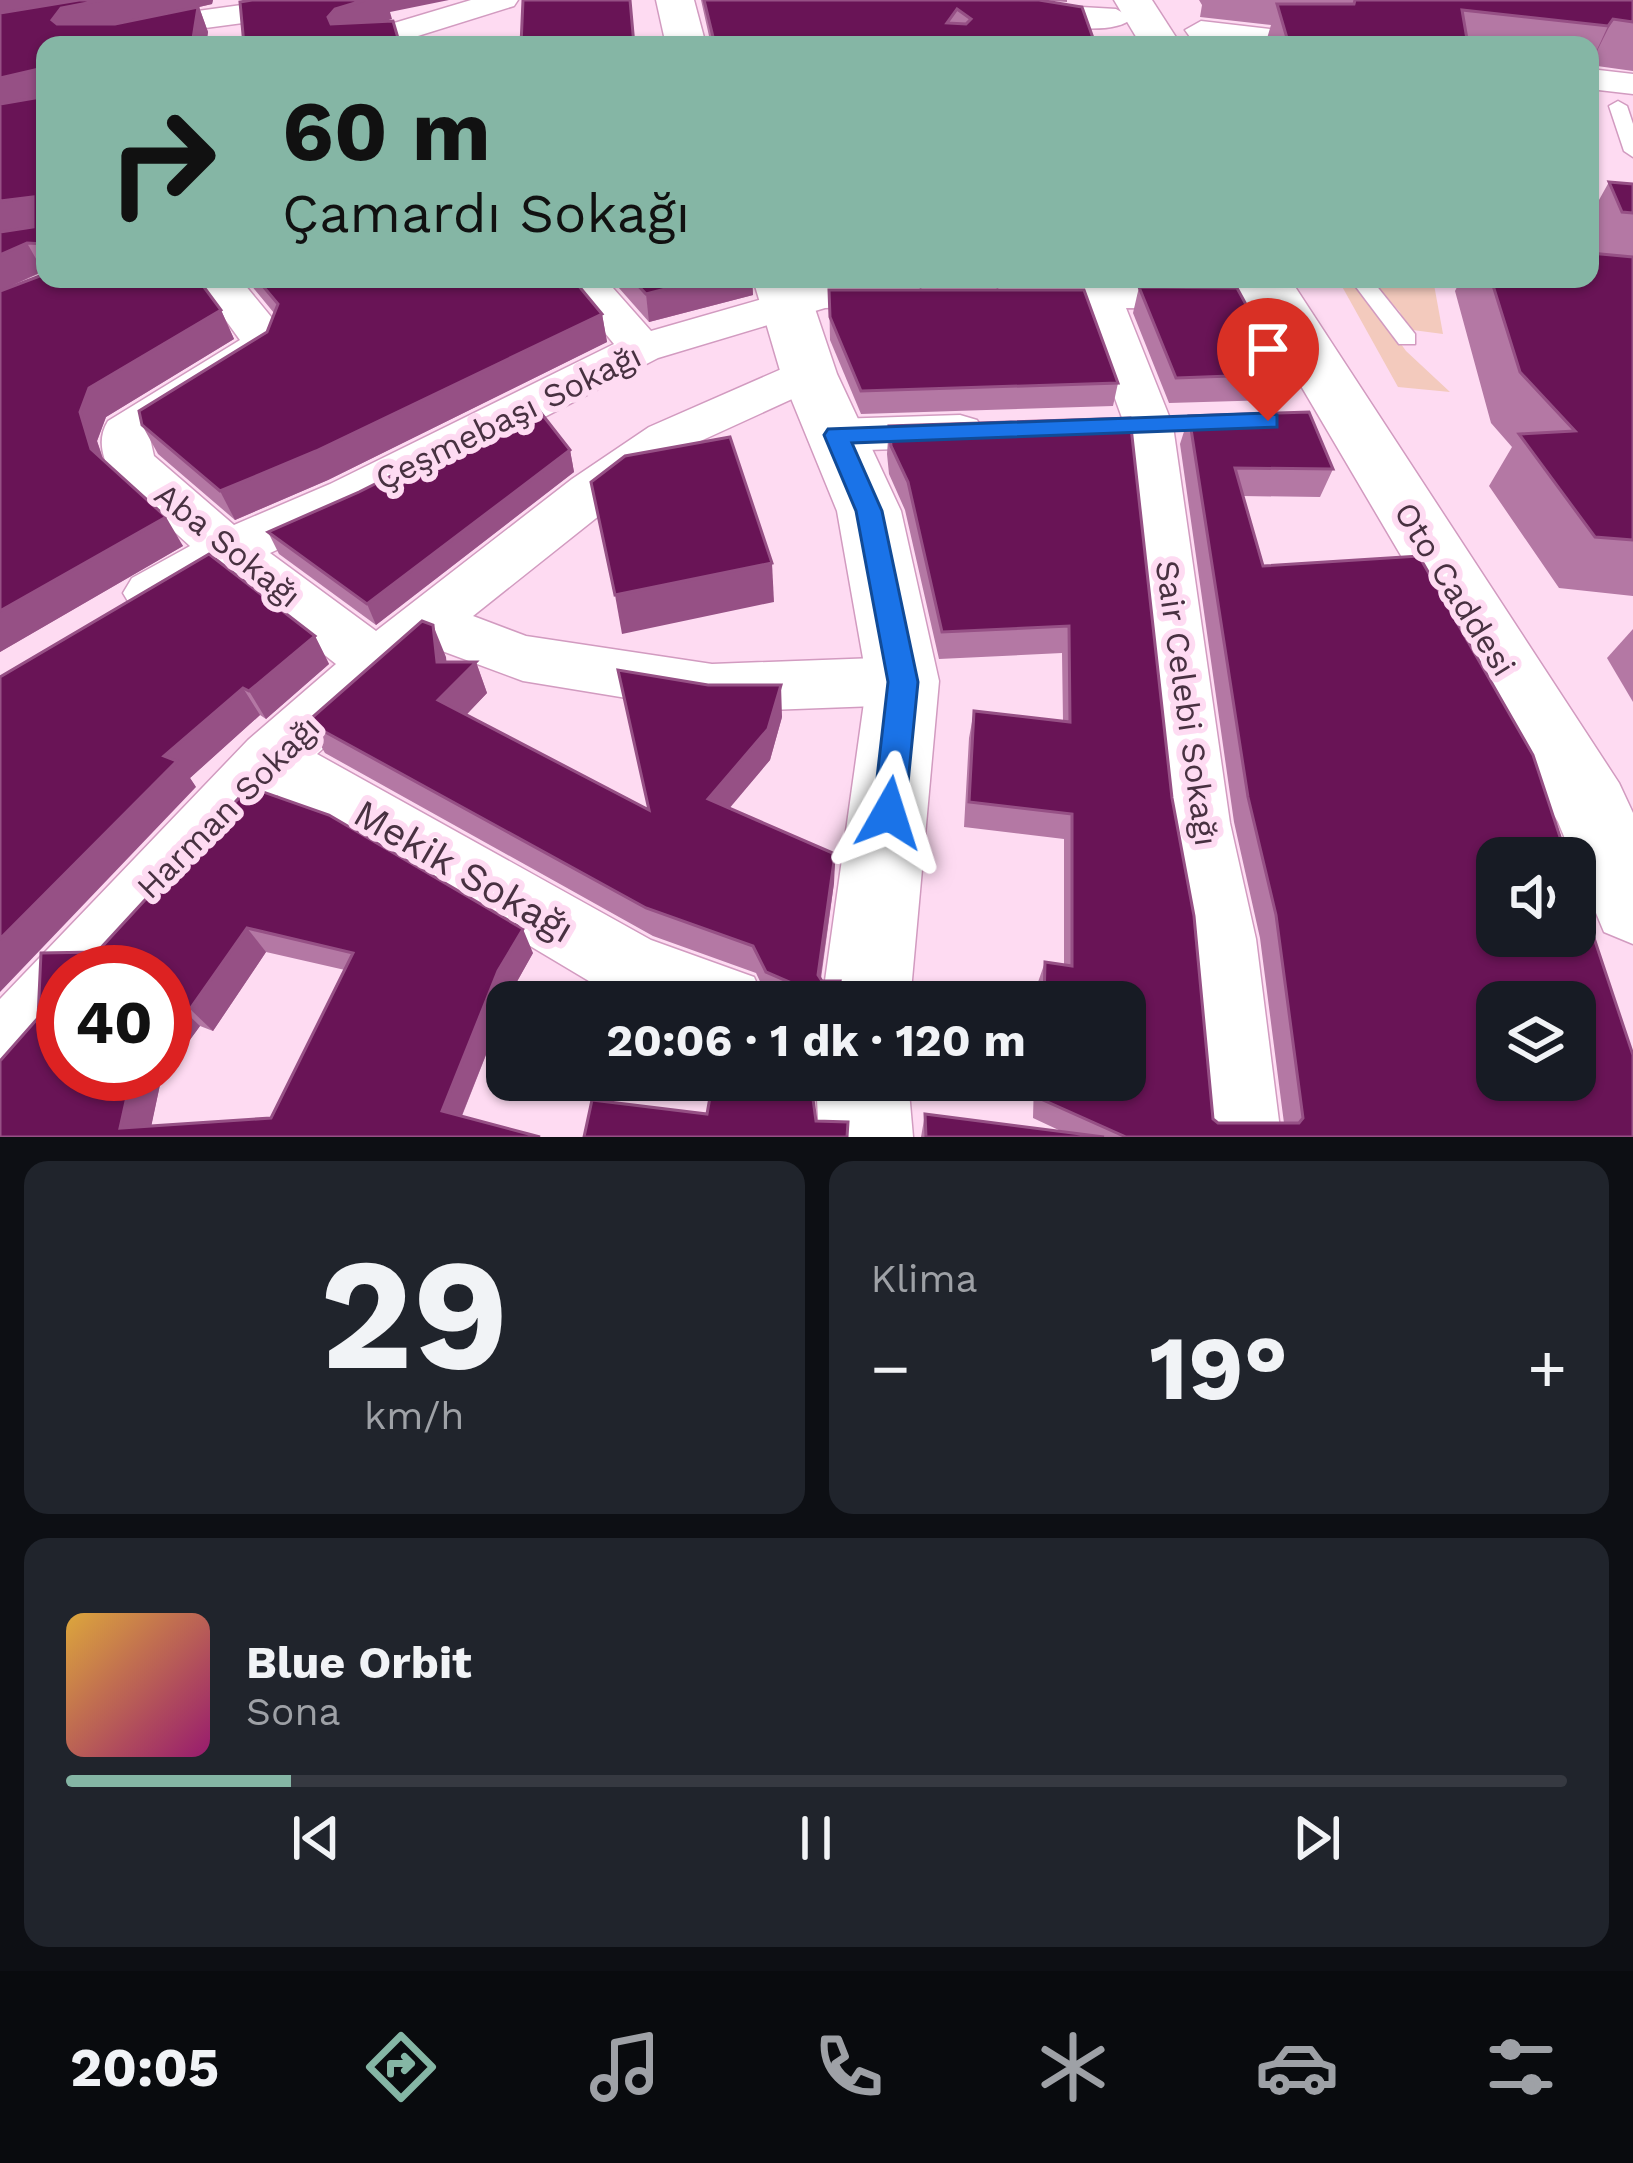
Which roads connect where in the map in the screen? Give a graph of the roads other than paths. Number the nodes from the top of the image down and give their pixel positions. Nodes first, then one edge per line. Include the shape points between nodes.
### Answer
1 (346, 0) edge
2 (399, 0) edge
3 (502, 0) edge
4 (675, 0) edge
5 (977, 0) edge
6 (87, 12) edge
7 (1015, 13) junction
8 (1121, 16) edge
9 (158, 19) edge
10 (1201, 30) dead end
11 (407, 32) junction
12 (110, 36) edge
13 (391, 36) edge
14 (684, 36) edge
15 (1021, 36) edge
16 (1149, 36) edge
17 (1250, 36) edge
18 (1626, 95) edge
19 (1633, 152) edge
20 (225, 288) edge
21 (590, 288) edge
22 (1078, 288) edge
23 (1097, 288) edge
24 (1282, 288) edge
25 (1284, 288) edge
26 (1367, 288) edge
27 (783, 292) edge
28 (1407, 339) dead end
29 (642, 348) junction
30 (823, 404) junction
31 (1015, 430) edge
32 (227, 550) junction
33 (106, 619) edge
34 (429, 622) junction
35 (376, 663) junction
36 (903, 682) junction
37 (270, 759) junction
38 (1633, 796) edge
39 (1633, 905) edge
40 (97, 945) edge
41 (669, 981) edge
42 (868, 981) edge
43 (36, 1013) edge
44 (0, 1054) edge
45 (863, 1101) edge
46 (866, 1137) edge
47 (1242, 1137) edge

1 - 9 street
2 - 11 street
3 - 11 street
4 - 14 street
5 - 7 street
6 - 9 street
7 - 8 street
7 - 15 street
8 - 16 street
9 - 12 street
10 - 17 street
11 - 13 street
18 - 19 lane
20 - 32 street, Aba Sokağı via 264,335 261,347 125,433 130,463
21 - 29 street
22 - 27 street, Çeşmebaşı Sokağı
23 - 47 street, Sair Celebi Sokağı via 1148,426
24 - 39 street, Oto Caddesi via 1326,418 1591,807
25 - 38 street, Oto Caddesi via 1350,358
26 - 28 lane
27 - 29 street, Çeşmebaşı Sokağı
27 - 30 street
29 - 32 street, Çeşmebaşı Sokağı
30 - 31 street
30 - 34 street, Harman Sokağı via 666,438
30 - 36 street via 869,511
32 - 33 street, Çeşmebaşı Sokağı
32 - 35 street, Aba Sokağı
34 - 35 street, Harman Sokağı
34 - 36 street via 524,658 712,688
35 - 37 street, Harman Sokağı
36 - 42 street
37 - 40 street, Harman Sokağı
37 - 41 street, Mekik Sokağı via 634,969
43 - 44 street
45 - 46 street

